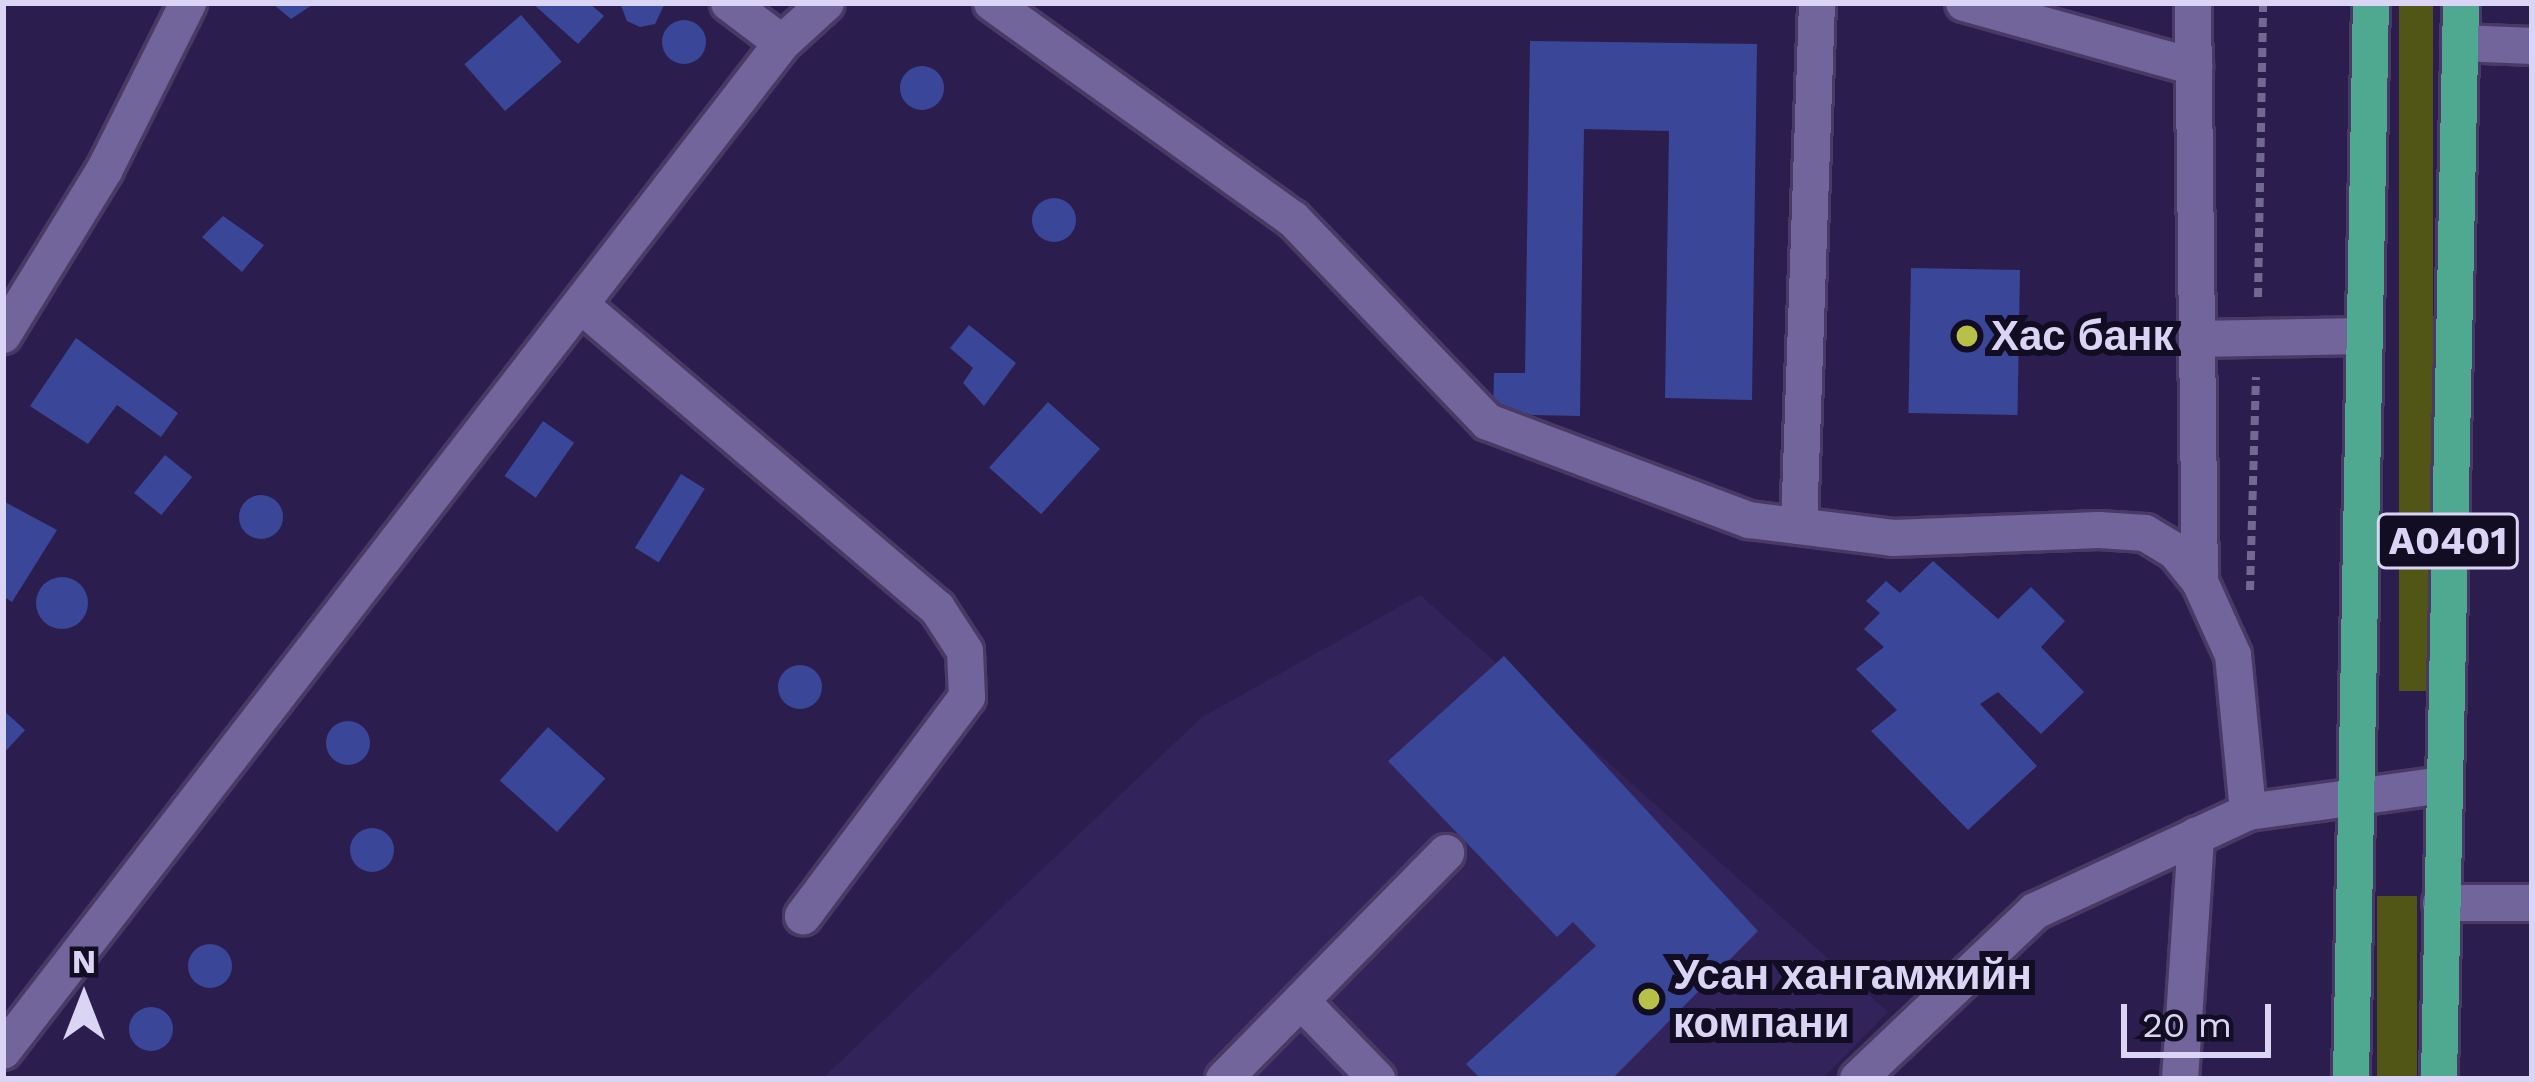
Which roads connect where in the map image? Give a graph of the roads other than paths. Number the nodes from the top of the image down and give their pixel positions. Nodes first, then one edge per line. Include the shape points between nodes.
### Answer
1 (188, 3) edge
2 (729, 3) edge
3 (826, 3) edge
4 (992, 3) edge
5 (1817, 3) edge
6 (1964, 3) edge
7 (2193, 3) edge
8 (2371, 3) edge
9 (2462, 3) edge
10 (782, 43) junction
11 (2460, 43) junction
12 (2532, 46) edge
13 (2194, 67) junction
14 (582, 306) junction
15 (3, 334) edge
16 (2363, 336) junction
17 (2198, 339) junction
18 (1799, 526) junction
19 (2200, 582) junction
20 (2442, 785) junction
21 (2351, 795) junction
22 (2248, 812) junction
23 (2196, 836) junction
24 (1446, 853) dead end
25 (2440, 903) junction
26 (2532, 903) edge
27 (803, 916) dead end
28 (1301, 1001) junction
29 (3, 1051) edge
30 (1224, 1079) edge
31 (1377, 1079) edge
32 (1858, 1079) edge
33 (2180, 1079) edge
34 (2351, 1079) edge
35 (2439, 1079) edge

1 - 15 street via 104,171
2 - 10 street
3 - 10 street
4 - 18 street via 1293,219 1488,422 1749,520
5 - 18 street
6 - 13 street
7 - 13 street
8 - 16 highway, A0401
9 - 11 highway, A0401
10 - 14 street
11 - 12 street
11 - 20 highway, A0401
13 - 17 street
14 - 27 street via 937,608 965,651 967,697
14 - 29 street
16 - 17 street
16 - 21 highway, A0401
17 - 19 street
18 - 19 street via 1893,538 2145,533 2176,551
19 - 22 street via 2233,656
20 - 21 street
20 - 25 highway, A0401
21 - 22 street
21 - 34 highway, A0401
22 - 23 street
23 - 32 street via 2035,911
23 - 33 street
24 - 28 street
25 - 26 street
25 - 35 highway, A0401
28 - 30 street
28 - 31 street

